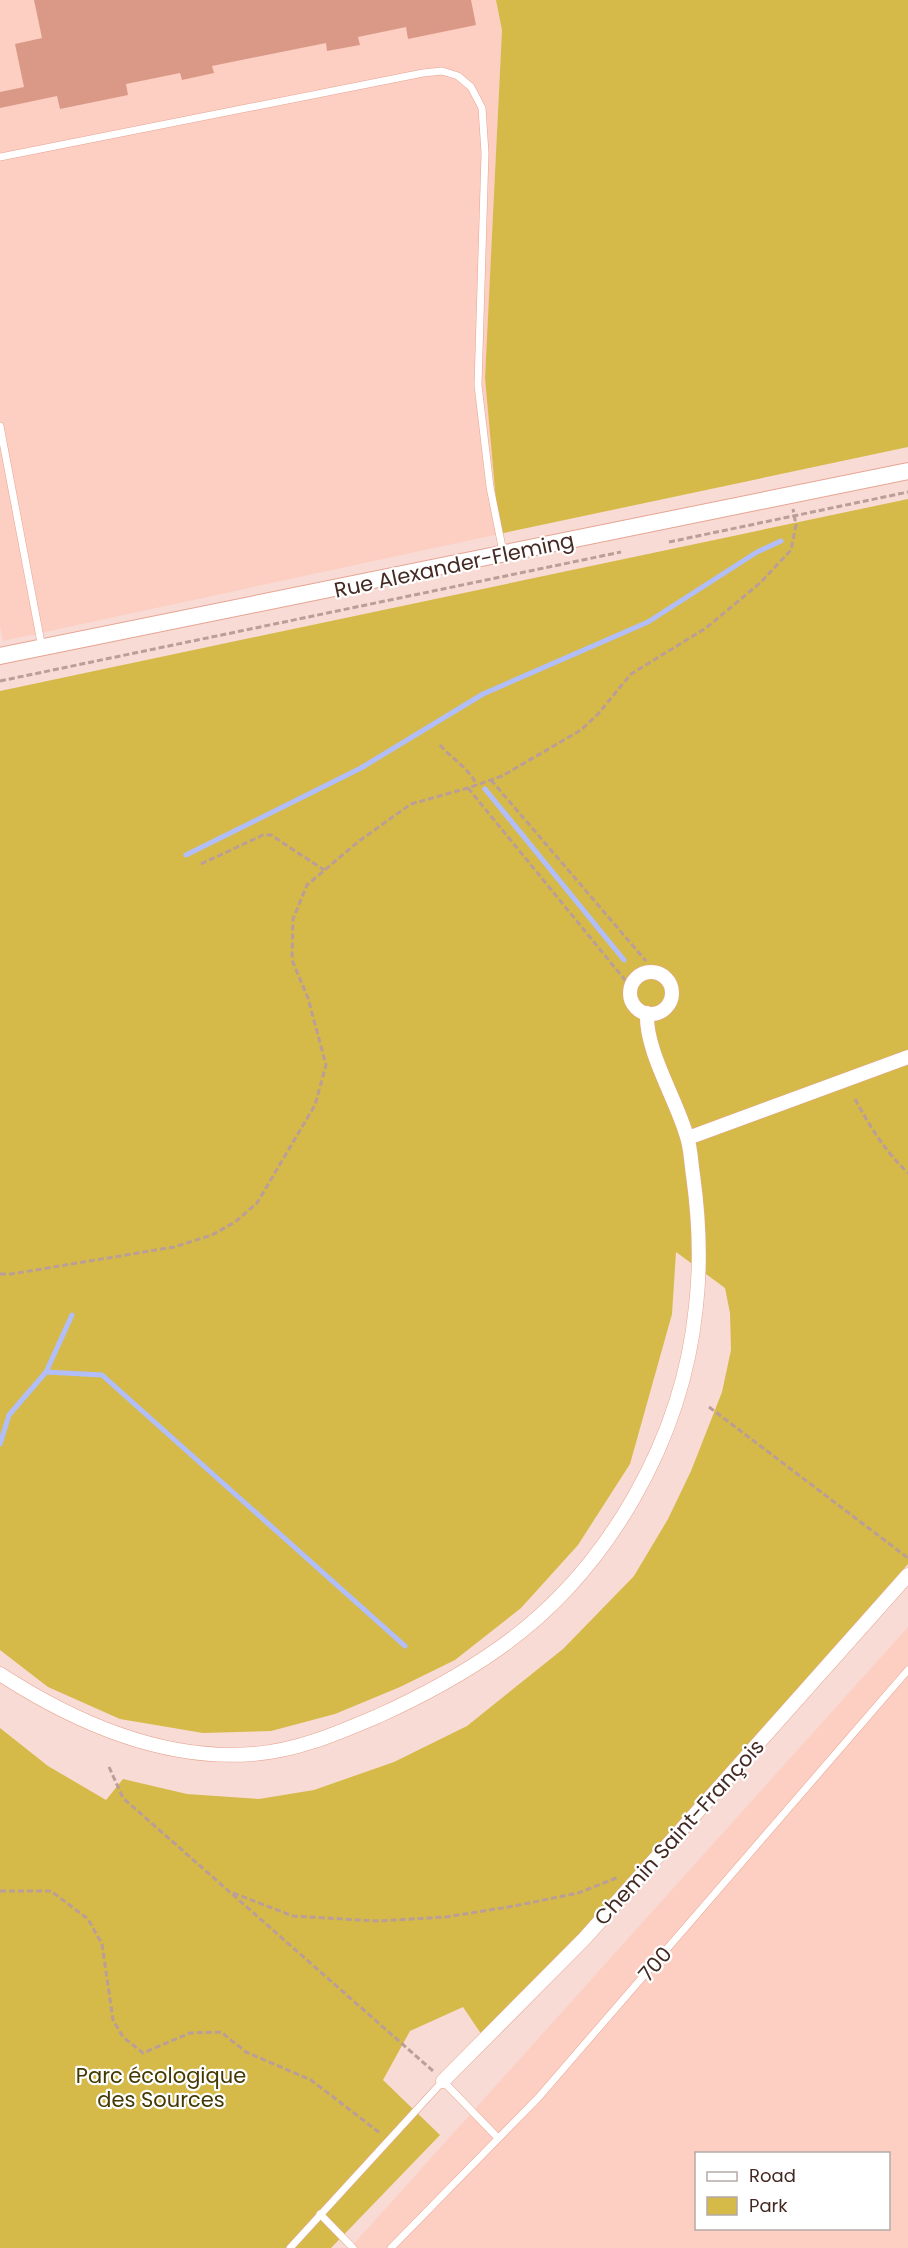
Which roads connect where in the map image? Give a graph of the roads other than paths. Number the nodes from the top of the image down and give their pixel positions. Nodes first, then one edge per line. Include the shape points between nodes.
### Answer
1 (0, 157) edge
2 (0, 426) edge
3 (908, 471) edge
4 (503, 555) junction
5 (42, 648) junction
6 (0, 656) edge
7 (647, 1013) dead end
8 (908, 1057) edge
9 (688, 1138) junction
10 (908, 1575) edge
11 (908, 1670) edge
12 (0, 1674) edge
13 (443, 2081) junction
14 (498, 2138) junction
15 (320, 2214) junction
16 (290, 2248) edge
17 (353, 2248) edge
18 (392, 2248) edge

1 - 4 lane via 423,73 442,71 458,76 471,87 482,108 485,153 478,385
2 - 5 lane
3 - 4 street, Rue Alexander-Fleming
4 - 5 street, Rue Alexander-Fleming
5 - 6 street, Rue Alexander-Fleming
7 - 9 street via 650,1037
8 - 9 street
9 - 12 street via 699,1252 696,1306 679,1397 657,1451 602,1546 579,1576 500,1648 443,1684 344,1730 302,1746 253,1754 210,1754 166,1747 88,1724
10 - 13 street, Chemin Saint-François via 585,1938
11 - 14 lane, 700 via 538,2098
13 - 14 lane
13 - 15 lane
14 - 18 lane, 700
15 - 16 lane
15 - 17 lane

